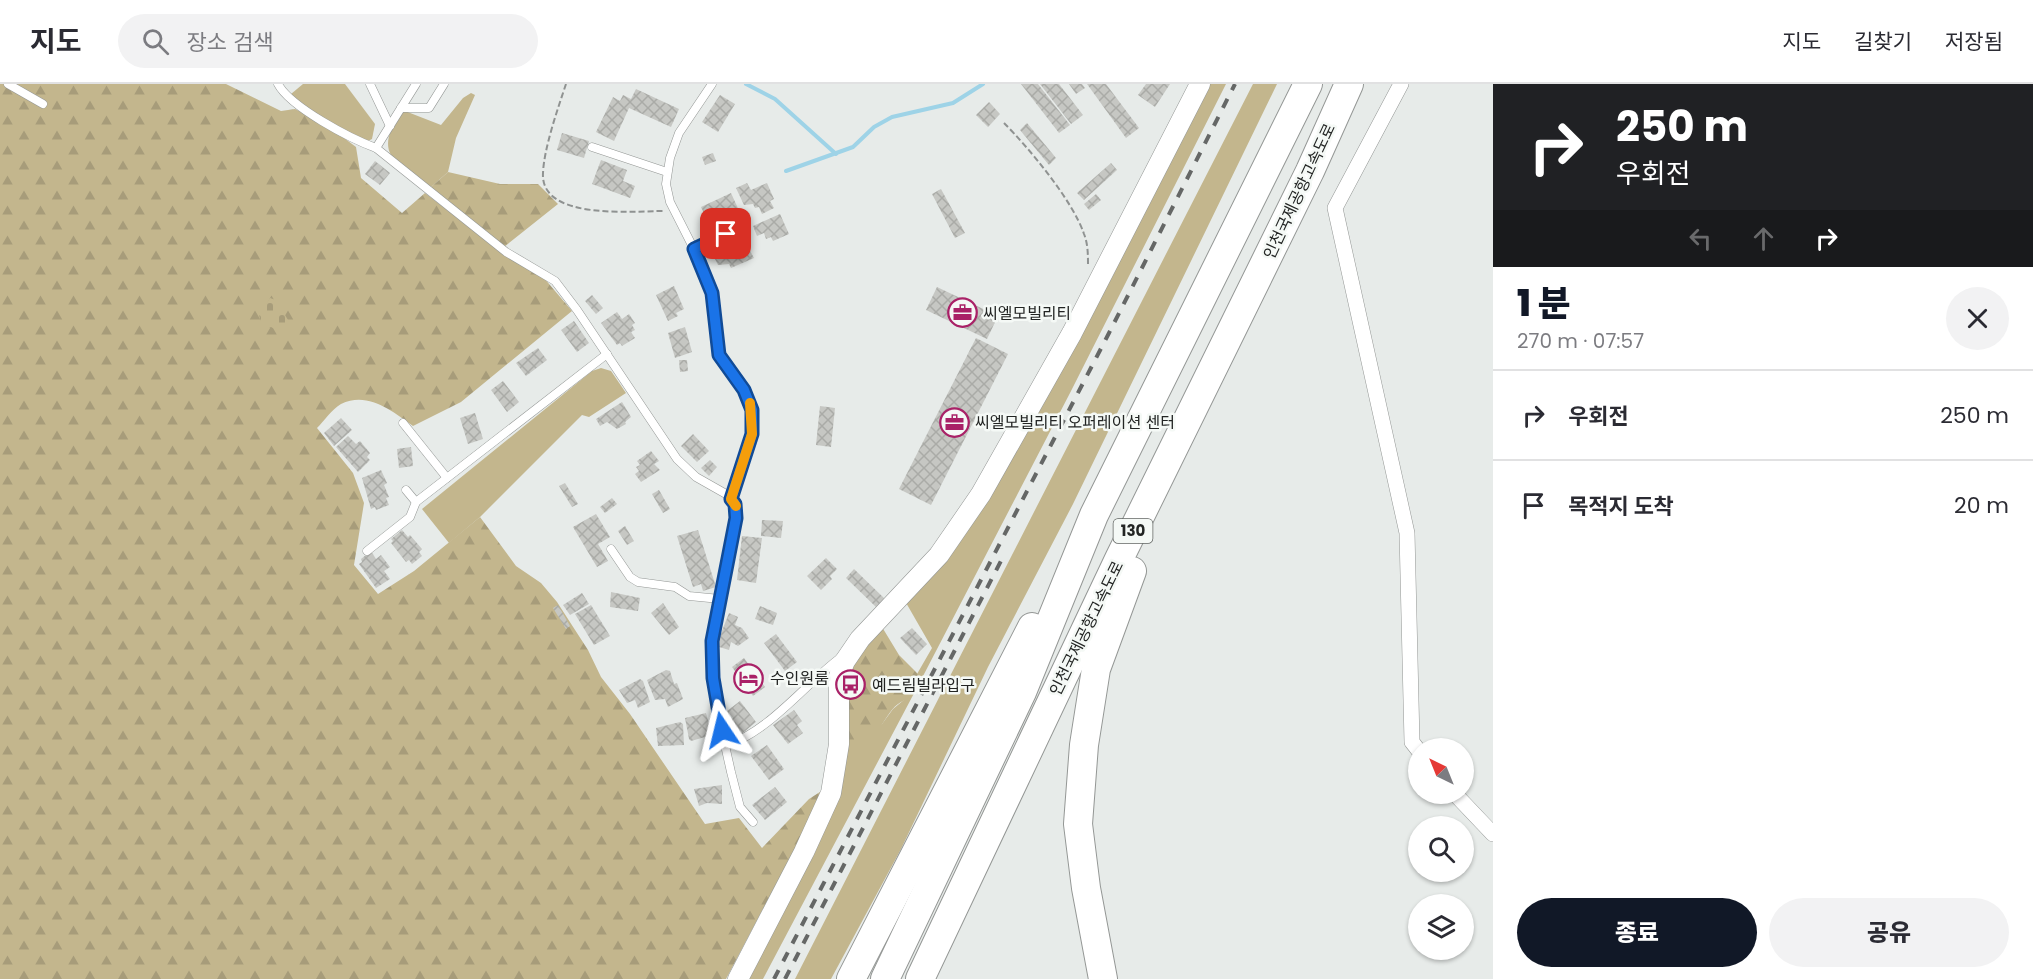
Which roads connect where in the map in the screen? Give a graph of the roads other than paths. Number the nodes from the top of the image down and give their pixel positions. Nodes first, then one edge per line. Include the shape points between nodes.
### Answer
1 (9, 84) edge
2 (278, 84) edge
3 (370, 84) edge
4 (416, 84) edge
5 (444, 84) edge
6 (712, 84) edge
7 (1200, 84) edge
8 (1308, 84) edge
9 (1349, 84) edge
10 (1401, 84) edge
11 (43, 104) dead end
12 (401, 108) junction
13 (390, 126) junction
14 (592, 147) dead end
15 (376, 148) junction
16 (1310, 171) junction
17 (667, 172) junction
18 (741, 227) dead end
19 (694, 249) junction
20 (607, 354) junction
21 (403, 423) dead end
22 (447, 478) junction
23 (406, 490) dead end
24 (731, 499) junction
25 (416, 502) junction
26 (1094, 515) junction
27 (611, 549) dead end
28 (367, 550) dead end
29 (720, 599) junction
30 (850, 651) junction
31 (1412, 738) edge
32 (725, 746) junction
33 (1464, 804) edge
34 (753, 822) dead end
35 (1493, 834) edge
36 (738, 979) edge
37 (851, 979) edge
38 (885, 979) edge
39 (920, 979) edge
40 (1103, 979) edge

1 - 11 lane
2 - 15 lane via 300,108 352,140
3 - 13 lane
4 - 12 lane
5 - 12 lane via 429,108
6 - 17 lane via 679,133
7 - 30 street via 1000,461 950,541
8 - 26 highway, 인천국제공항고속도로 / 130
9 - 16 highway, 인천국제공항고속도로 / 130
10 - 31 street via 1335,208 1407,533
12 - 13 lane
13 - 15 lane
14 - 17 lane
15 - 20 lane via 498,246 555,281
16 - 39 highway, 인천국제공항고속도로 / 130
16 - 40 highway via 1248,324 1126,582 1096,669 1084,745 1078,824
17 - 19 lane via 667,195
18 - 19 lane
19 - 24 lane via 714,301 719,355 744,390 752,410 752,434
20 - 22 lane
20 - 24 lane via 677,459 696,477
21 - 22 lane
22 - 25 lane
23 - 25 lane
24 - 29 lane via 736,518
25 - 28 lane via 410,517
26 - 37 highway via 1003,680
26 - 38 highway, 인천국제공항고속도로 / 130 via 1022,692
27 - 29 lane via 630,578 638,582 675,587 689,596
29 - 32 lane via 711,652
30 - 32 lane via 763,723
30 - 36 street via 839,676 839,744 831,793
32 - 34 lane via 740,807
33 - 35 street

